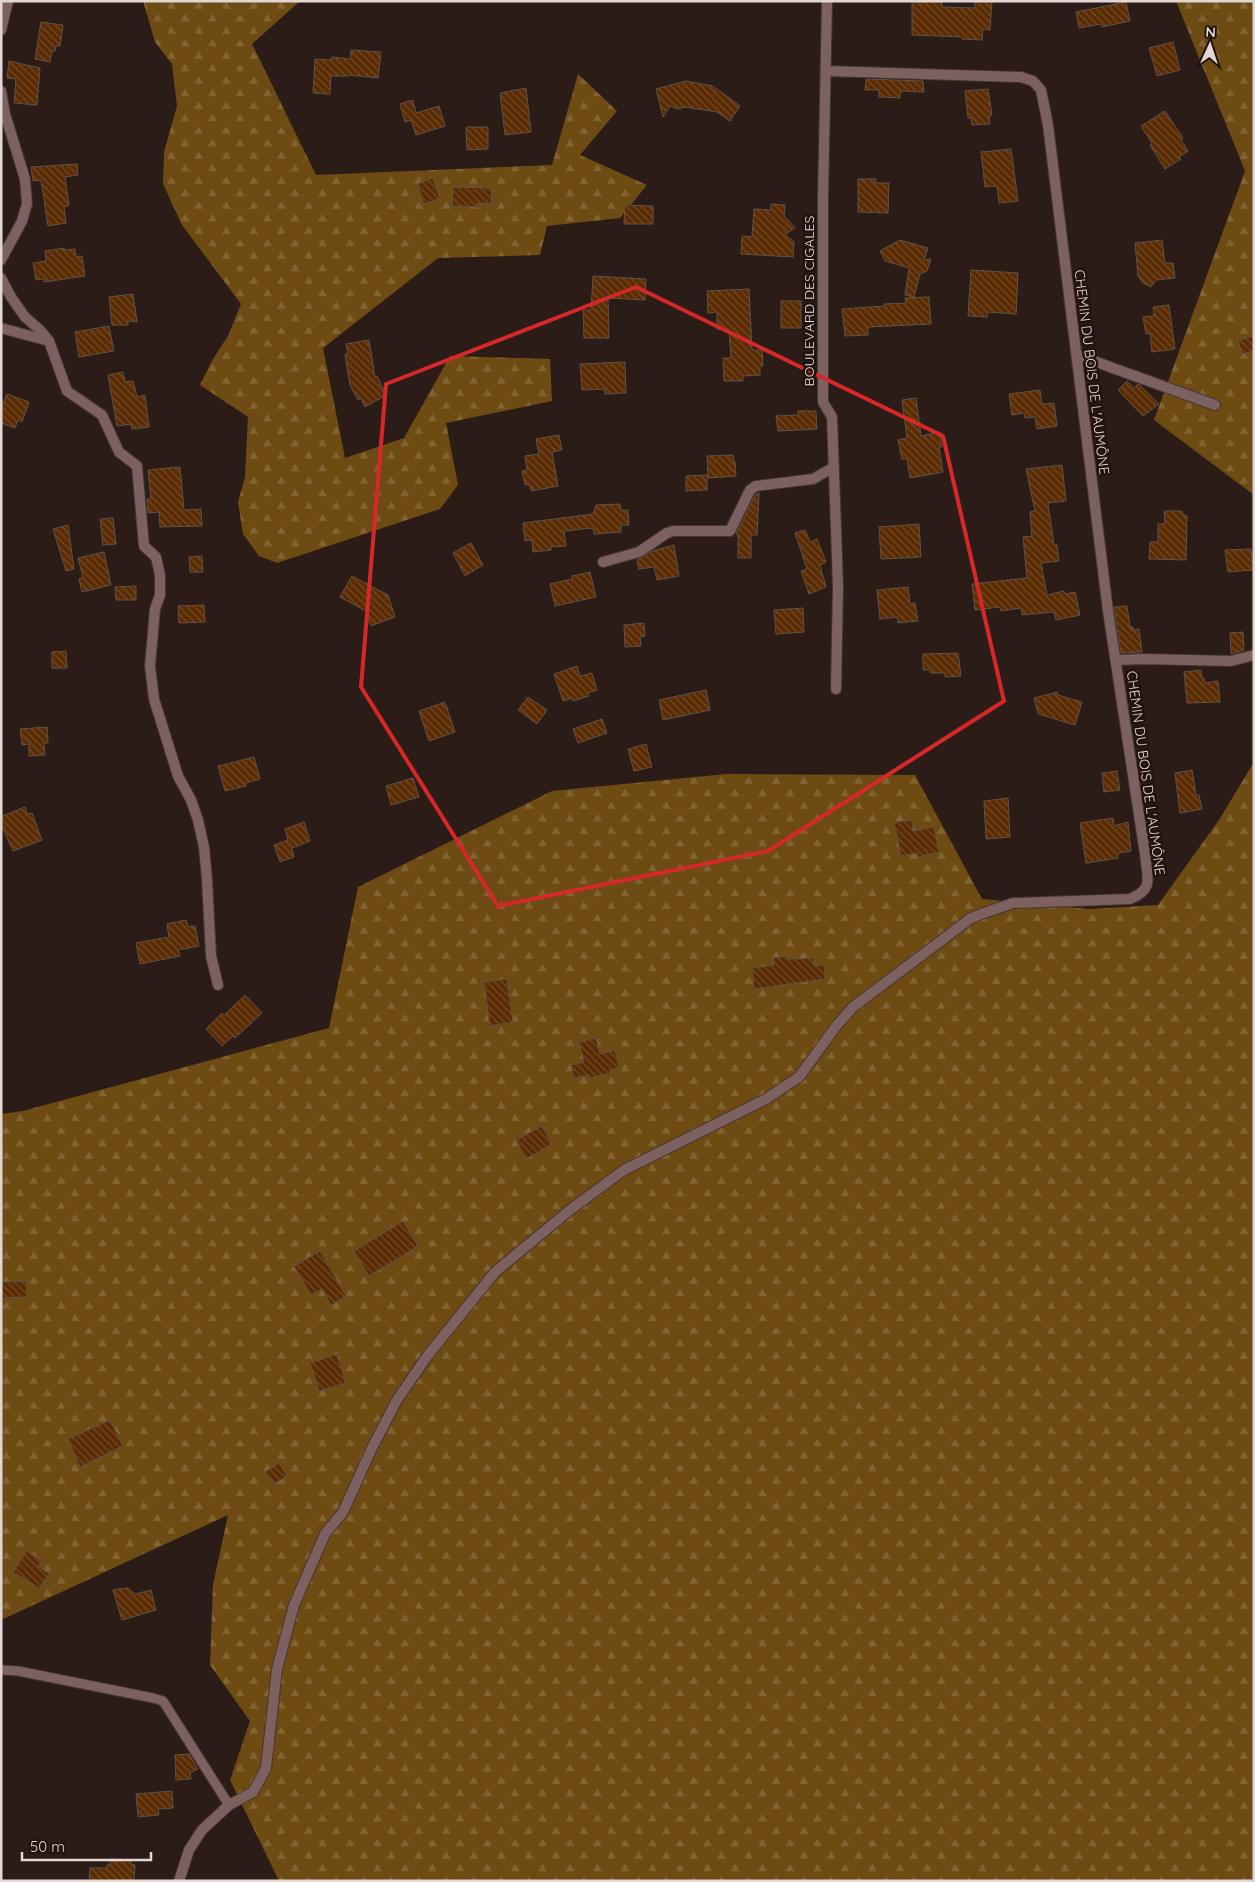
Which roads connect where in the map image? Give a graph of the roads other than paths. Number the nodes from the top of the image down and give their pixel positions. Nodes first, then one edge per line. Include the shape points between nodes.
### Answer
1 (8, 1) edge
2 (827, 1) edge
3 (1, 30) edge
4 (826, 72) junction
5 (1, 91) edge
6 (1, 260) edge
7 (1, 278) edge
8 (1, 328) edge
9 (49, 341) junction
10 (1076, 355) junction
11 (1215, 405) dead end
12 (834, 467) junction
13 (603, 562) dead end
14 (1254, 655) edge
15 (1116, 660) junction
16 (836, 690) dead end
17 (218, 985) dead end
18 (1, 1670) edge
19 (229, 1805) junction
20 (179, 1881) edge

1 - 3 street
2 - 4 street, BOULEVARD DES CIGALES
4 - 10 street, CHEMIN DU BOIS DE L'AUMÔNE via 1021,76 1033,81 1041,90
4 - 12 street, BOULEVARD DES CIGALES via 824,402 832,417
5 - 6 street via 25,179 27,204 22,221
7 - 9 street via 25,317
8 - 9 street
9 - 17 street via 67,391 102,415 119,452 137,466 144,546 156,557 160,576 150,666 154,699 178,776 198,820 204,848 211,956
10 - 11 street
10 - 15 street, CHEMIN DU BOIS DE L'AUMÔNE
12 - 13 street via 813,479 756,486 750,490 730,531 674,531 639,552
12 - 16 street, BOULEVARD DES CIGALES via 838,586
14 - 15 street via 1232,661
15 - 19 street, CHEMIN DU BOIS DE L'AUMÔNE via 1148,884 1146,890 1130,900 1013,903 971,918 853,1007 799,1077 766,1099 624,1170 495,1272 428,1355 397,1400 344,1512 325,1534 294,1606 277,1669 266,1768 253,1792
18 - 19 lane via 164,1701
19 - 20 street, CHEMIN DU BOIS DE L'AUMÔNE via 202,1830 189,1850

